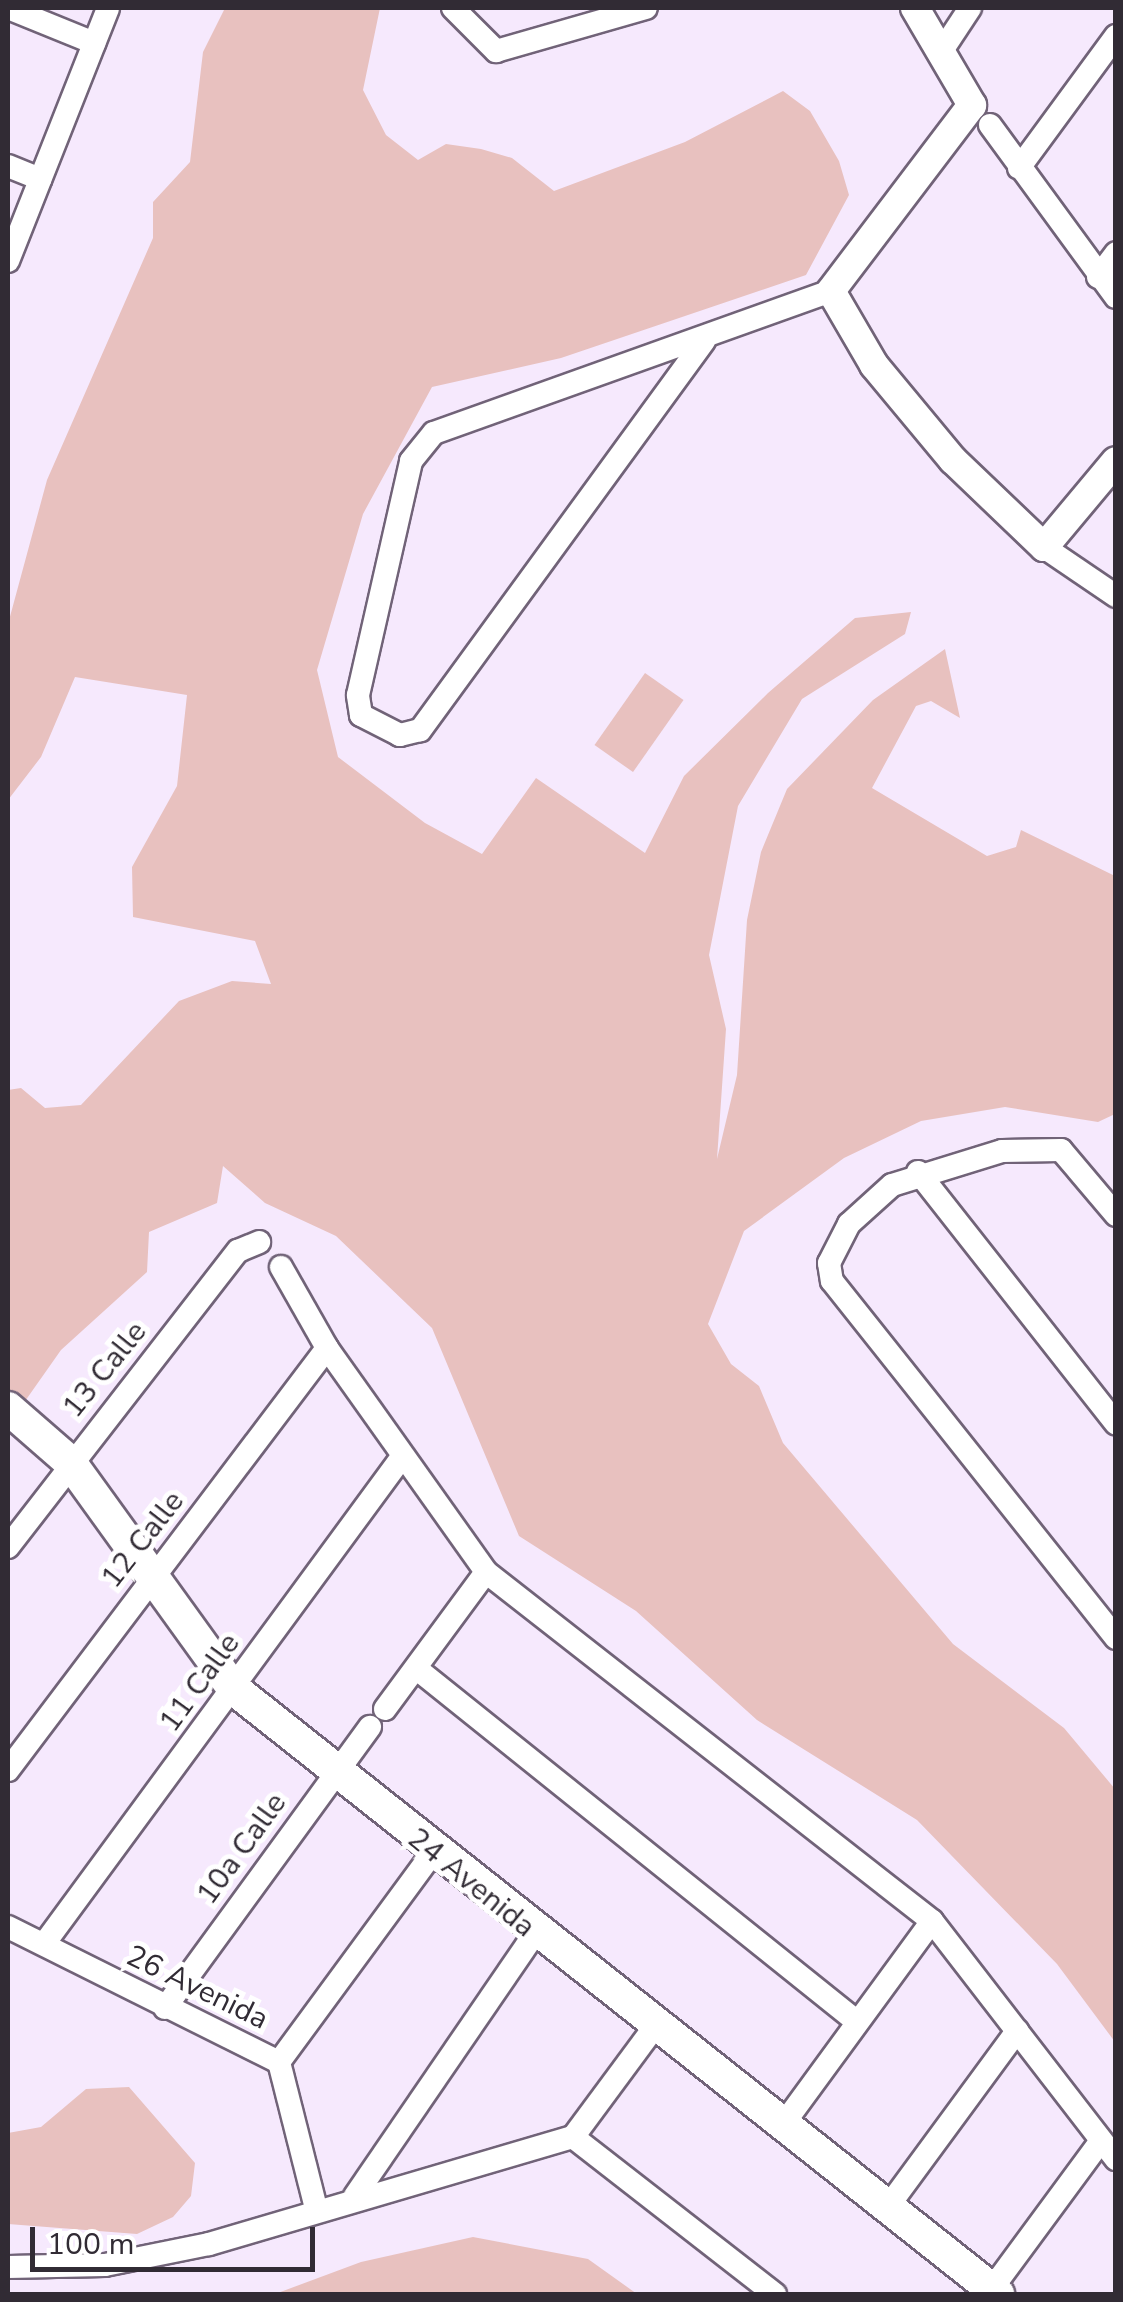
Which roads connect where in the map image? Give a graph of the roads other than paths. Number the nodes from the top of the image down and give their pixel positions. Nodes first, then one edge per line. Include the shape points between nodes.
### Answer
1 (8, 8) edge
2 (108, 8) edge
3 (453, 8) edge
4 (639, 8) edge
5 (915, 8) edge
6 (970, 8) edge
7 (1116, 36) edge
8 (94, 44) junction
9 (942, 49) junction
10 (990, 125) dead end
11 (8, 166) edge
12 (1019, 168) junction
13 (40, 179) junction
14 (1116, 253) edge
15 (8, 262) edge
16 (1098, 277) junction
17 (831, 290) junction
18 (1116, 297) edge
19 (704, 342) junction
20 (1116, 460) edge
21 (1044, 547) junction
22 (1116, 596) edge
23 (918, 1172) junction
24 (1113, 1207) edge
25 (259, 1242) dead end
26 (281, 1267) dead end
27 (327, 1348) junction
28 (8, 1408) edge
29 (1116, 1424) edge
30 (402, 1457) junction
31 (70, 1462) junction
32 (8, 1547) edge
33 (486, 1572) junction
34 (152, 1576) junction
35 (1116, 1638) edge
36 (417, 1668) junction
37 (234, 1689) junction
38 (8, 1770) edge
39 (334, 1772) junction
40 (433, 1852) junction
41 (932, 1921) junction
42 (8, 1927) edge
43 (534, 1935) junction
44 (44, 1944) junction
45 (165, 2008) junction
46 (856, 2021) junction
47 (655, 2026) junction
48 (1017, 2031) junction
49 (280, 2062) junction
50 (782, 2126) junction
51 (573, 2138) junction
52 (1108, 2150) edge
53 (355, 2196) junction
54 (316, 2208) junction
55 (887, 2208) junction
56 (8, 2267) edge
57 (992, 2293) edge
58 (775, 2294) edge

1 - 8 street
2 - 8 street
3 - 4 street via 486,49
5 - 9 street
6 - 9 street
7 - 12 street
8 - 13 street
9 - 17 street via 972,101
10 - 12 street
11 - 13 street
12 - 16 street
13 - 15 street
14 - 16 street
16 - 18 street
17 - 19 street
17 - 21 street via 874,364 952,460
19 - 19 street via 508,402 419,447 364,663 362,716 400,735 420,730
20 - 21 street
21 - 22 street
23 - 24 street via 1002,1151 1062,1150
23 - 29 street
23 - 35 street via 848,1224 832,1253 832,1281
25 - 31 street, 13 Calle via 238,1251
26 - 27 street
27 - 30 street
27 - 34 street, 12 Calle
28 - 31 main road, 24 Avenida
30 - 33 street
30 - 37 street, 11 Calle
31 - 32 street, 13 Calle
31 - 34 main road, 24 Avenida
33 - 36 street, 10a Calle
33 - 41 street
34 - 37 main road, 24 Avenida
34 - 38 street, 12 Calle
36 - 39 street, 10a Calle
36 - 46 street
37 - 39 main road, 24 Avenida
37 - 44 street, 11 Calle
39 - 40 main road, 24 Avenida
39 - 45 street, 10a Calle
40 - 43 main road, 24 Avenida
40 - 49 street
41 - 46 street
41 - 48 street
42 - 44 street, 26 Avenida
43 - 47 main road, 24 Avenida
43 - 53 street
44 - 45 street, 26 Avenida
45 - 49 street, 26 Avenida
46 - 50 street
47 - 50 main road, 24 Avenida
47 - 51 street
48 - 52 street
48 - 55 street
49 - 54 street, 26 Avenida
50 - 55 main road, 24 Avenida
51 - 53 street
51 - 58 street
52 - 57 street
53 - 54 street
54 - 56 street via 209,2244 105,2265
55 - 57 main road, 24 Avenida

